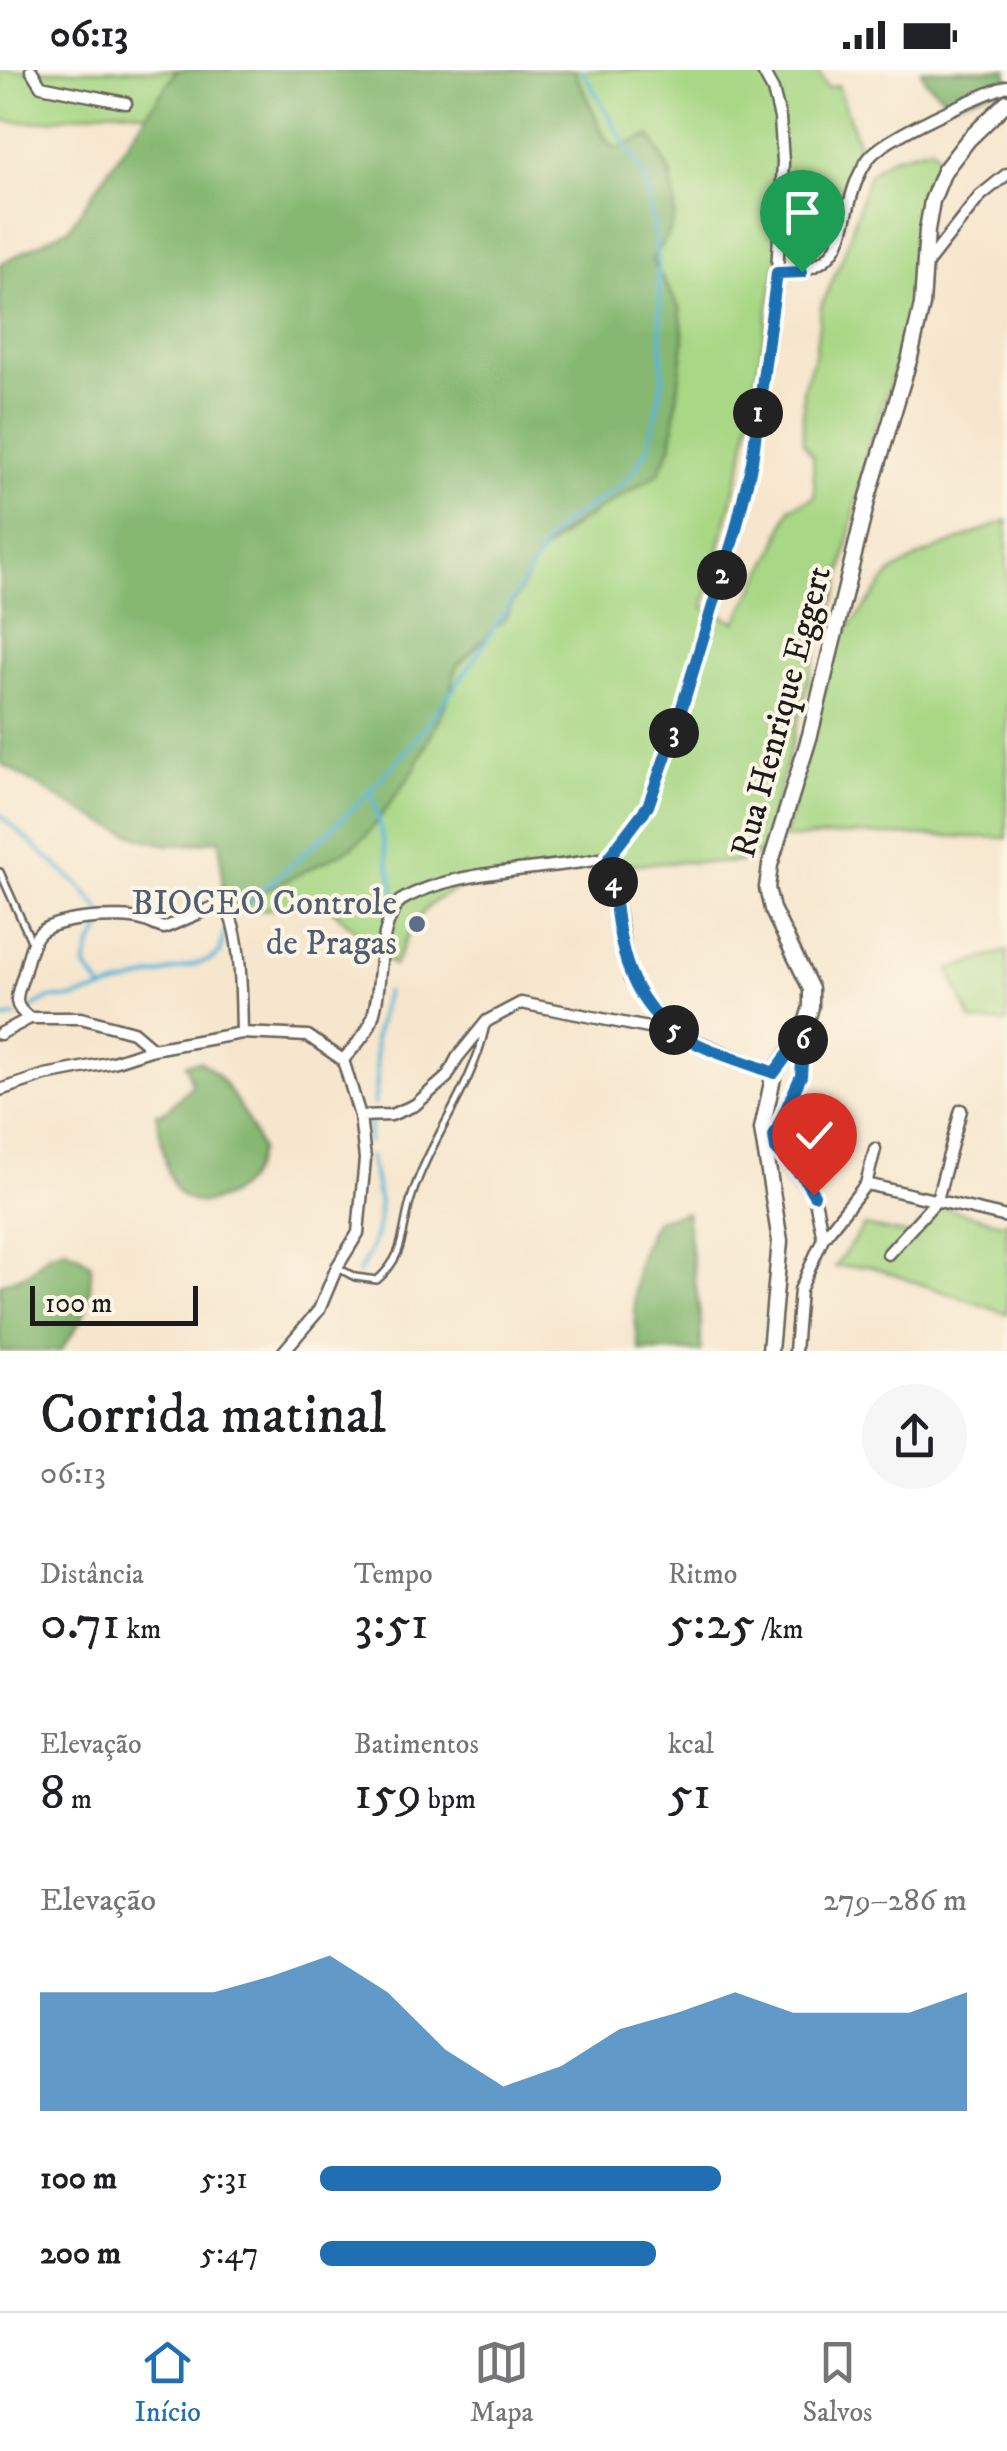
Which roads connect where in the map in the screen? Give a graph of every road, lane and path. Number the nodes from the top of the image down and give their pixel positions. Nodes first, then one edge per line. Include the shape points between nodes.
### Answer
1 (32, 70) edge
2 (762, 70) edge
3 (1007, 86) edge
4 (126, 103) dead end
5 (1007, 105) edge
6 (1007, 174) edge
7 (925, 266) junction
8 (777, 273) junction
9 (609, 857) junction
10 (0, 872) edge
11 (33, 946) junction
12 (30, 1018) junction
13 (487, 1021) junction
14 (242, 1033) junction
15 (804, 1033) junction
16 (0, 1034) edge
17 (679, 1034) junction
18 (153, 1049) junction
19 (344, 1060) junction
20 (774, 1073) junction
21 (0, 1090) edge
22 (961, 1110) dead end
23 (360, 1116) junction
24 (875, 1150) dead end
25 (866, 1184) junction
26 (937, 1200) junction
27 (1007, 1217) edge
28 (823, 1238) junction
29 (888, 1254) dead end
30 (337, 1268) junction
31 (284, 1351) edge
32 (770, 1351) edge
33 (794, 1351) edge

1 - 4 street via 41,86
2 - 8 street via 780,118
3 - 8 street via 870,156 833,253 820,266
5 - 7 street, Rua Henrique Eggert via 944,171 932,201
6 - 7 street via 980,196
7 - 15 street, Rua Henrique Eggert via 910,357 770,865 772,910 810,988
8 - 9 street via 752,462 735,533 648,806
9 - 17 street via 630,979
9 - 19 street via 483,874 400,901 384,941 370,1026
10 - 11 lane
11 - 12 street via 16,1000
11 - 14 street via 56,923 141,919 164,928 221,904 230,912 238,952
12 - 16 street
12 - 18 street via 82,1018 132,1032
13 - 17 street via 521,1003
13 - 23 street via 447,1078 416,1106
13 - 30 lane via 459,1098 425,1158 401,1250 377,1280
14 - 18 street
14 - 19 street via 308,1036
15 - 20 street
15 - 28 street via 801,1076 774,1136 776,1149 814,1195
17 - 20 street
18 - 21 street
19 - 23 street
20 - 32 street via 762,1129 780,1241
22 - 26 street
23 - 30 street via 365,1158 358,1233
24 - 25 street
25 - 26 street
25 - 28 street
26 - 27 street
26 - 29 street
28 - 33 street via 800,1290
30 - 31 street via 319,1310

